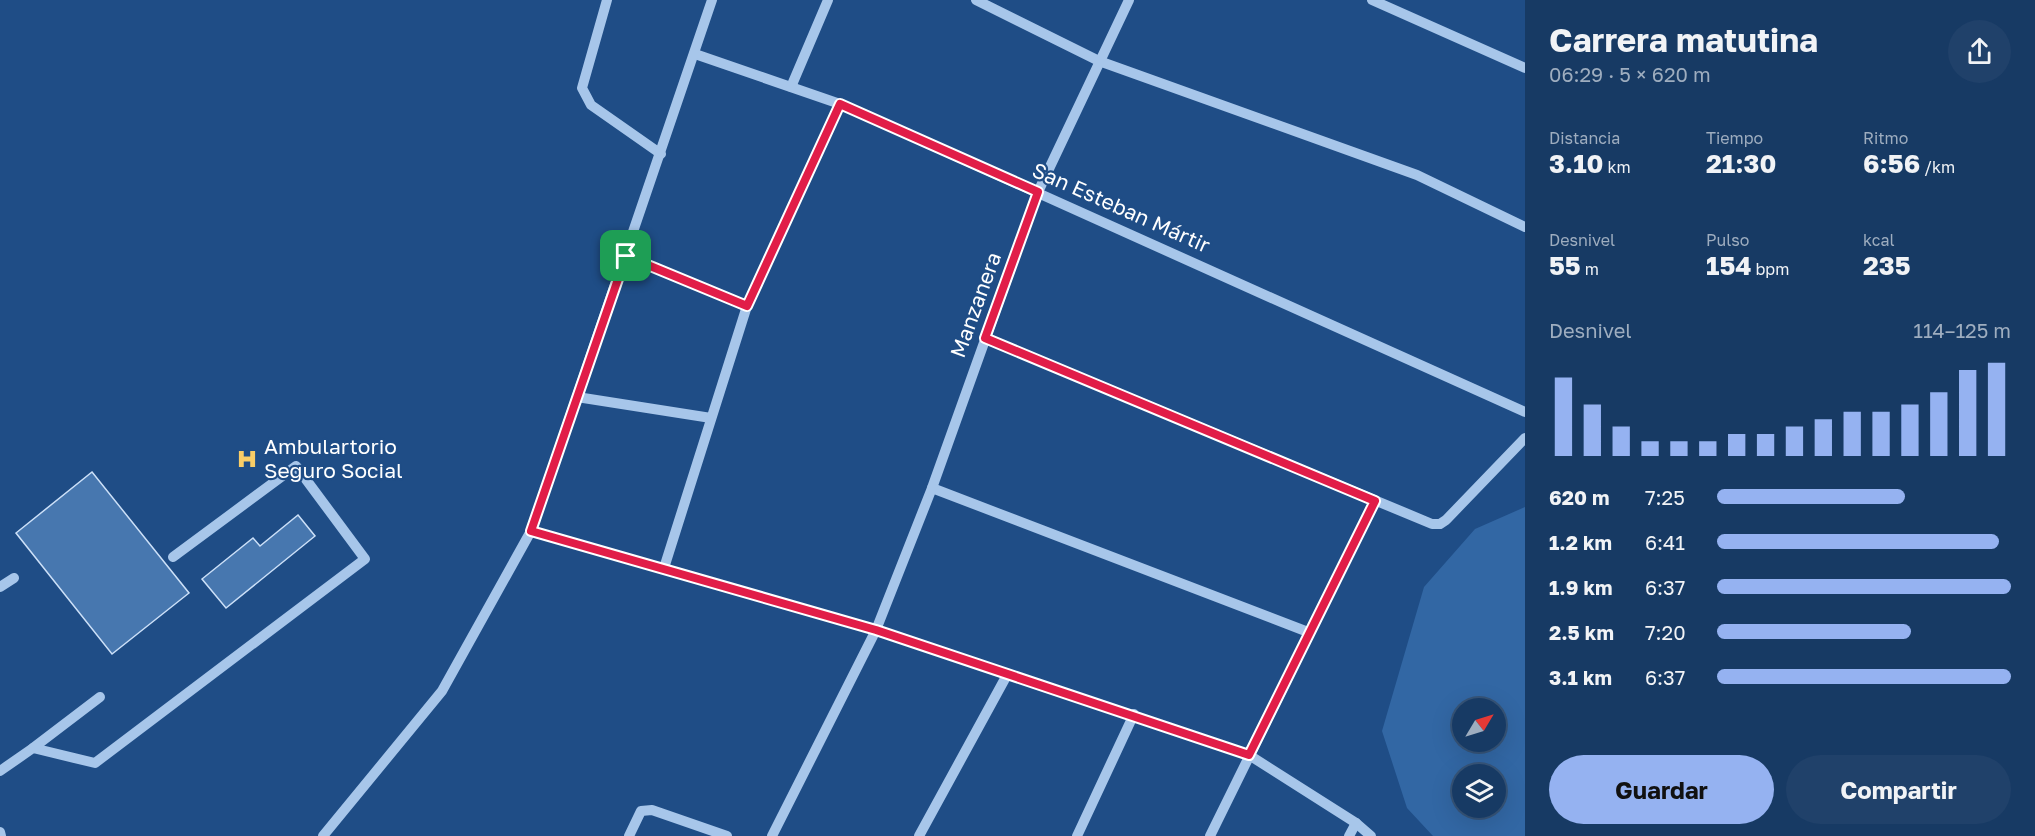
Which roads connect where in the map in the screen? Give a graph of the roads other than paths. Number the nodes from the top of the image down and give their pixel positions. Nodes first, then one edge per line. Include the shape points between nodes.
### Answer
1 (607, 0) edge
2 (712, 0) edge
3 (828, 0) edge
4 (976, 0) edge
5 (1129, 0) edge
6 (1372, 0) edge
7 (695, 54) junction
8 (1099, 61) junction
9 (1525, 68) edge
10 (791, 87) junction
11 (840, 104) junction
12 (661, 154) junction
13 (1038, 192) junction
14 (1525, 227) edge
15 (626, 256) junction
16 (747, 306) junction
17 (985, 338) junction
18 (577, 397) junction
19 (1525, 412) edge
20 (711, 418) junction
21 (1525, 438) edge
22 (932, 488) junction
23 (1375, 501) junction
24 (531, 531) junction
25 (173, 557) dead end
26 (664, 568) junction
27 (14, 578) dead end
28 (0, 587) edge
29 (876, 630) junction
30 (1308, 632) junction
31 (1007, 675) junction
32 (100, 697) dead end
33 (1134, 714) junction
34 (33, 748) junction
35 (1249, 755) junction
36 (0, 771) edge
37 (1356, 823) junction
38 (323, 836) edge
39 (629, 836) edge
40 (727, 836) edge
41 (772, 836) edge
42 (920, 836) edge
43 (1077, 836) edge
44 (1210, 836) edge
45 (1349, 836) edge
46 (1371, 836) edge

1 - 12 street via 582,88 584,97
2 - 7 street
3 - 10 street
4 - 8 street
5 - 8 street, Manzanera
6 - 9 street
7 - 10 street, San Esteban Mártir
7 - 12 street
8 - 13 street, Manzanera
8 - 14 street via 1417,175
10 - 11 street, San Esteban Mártir
11 - 13 street, San Esteban Mártir
11 - 16 street
12 - 15 street
13 - 17 street, Manzanera
13 - 19 street, San Esteban Mártir
15 - 16 street
15 - 18 street
16 - 20 street
17 - 22 street, Manzanera
17 - 23 street
18 - 20 street
18 - 24 street
20 - 26 street
21 - 23 street via 1440,524
22 - 29 street, Manzanera
22 - 30 street
23 - 30 street
24 - 26 street
24 - 38 street via 442,690
25 - 34 street via 296,466 365,559 95,763
26 - 29 street
27 - 28 street
29 - 31 street
29 - 41 street, Manzanera
30 - 35 street
31 - 33 street
31 - 42 street
32 - 34 street
33 - 35 street
33 - 43 street
34 - 36 street
35 - 37 street
35 - 44 street
37 - 45 street
37 - 46 street
39 - 40 street via 641,811 652,810

